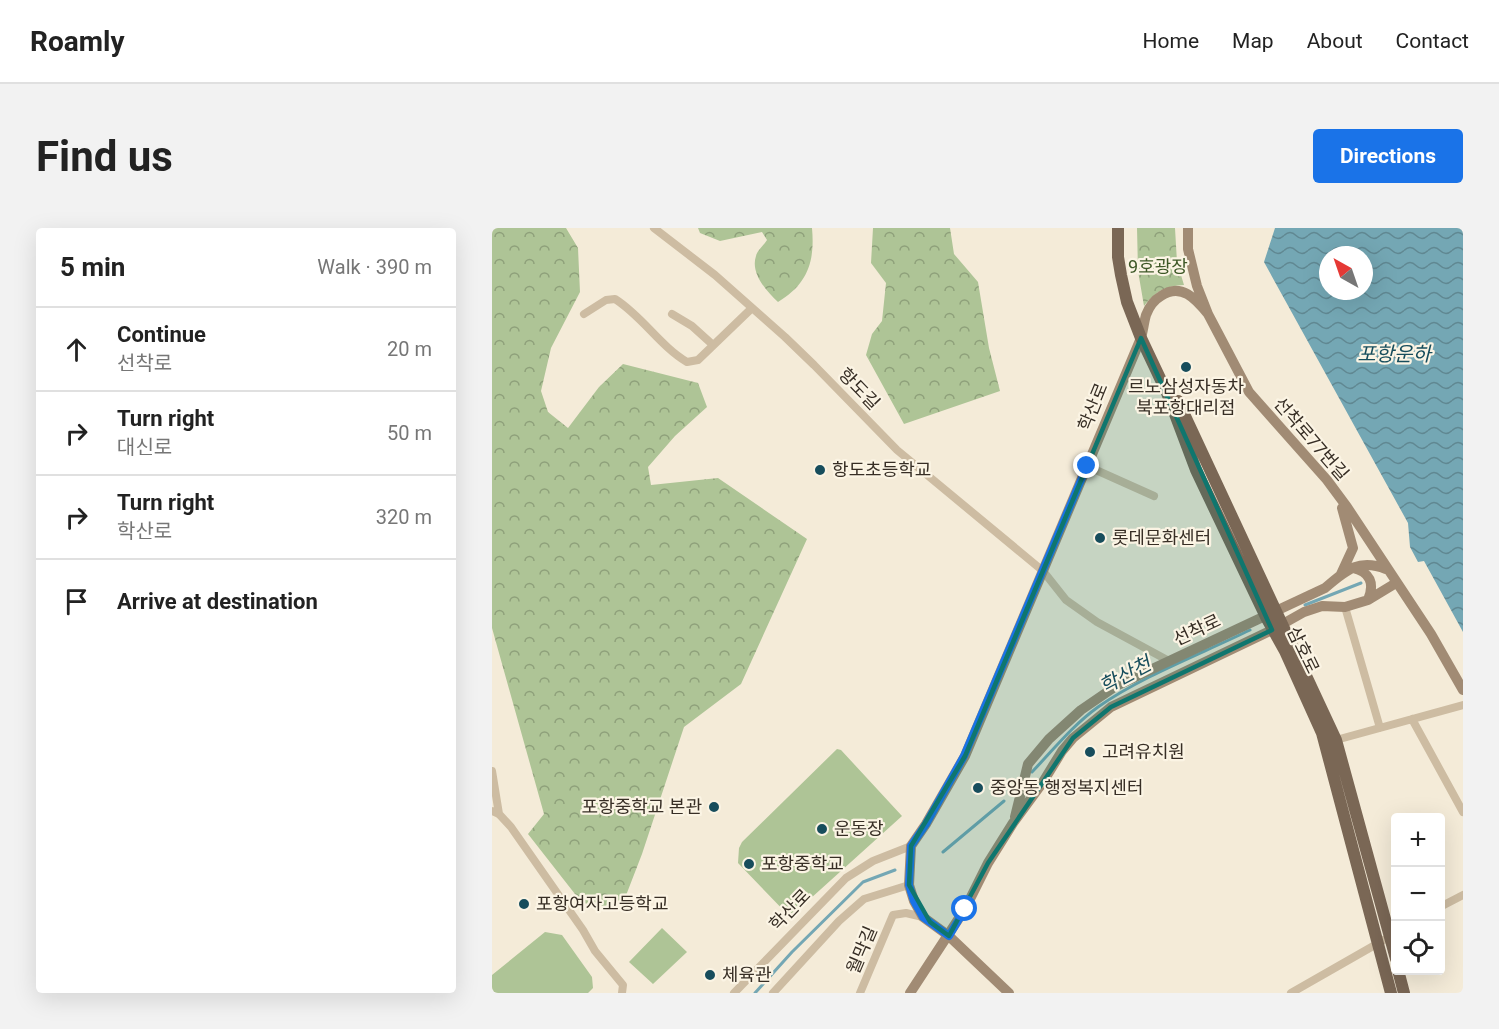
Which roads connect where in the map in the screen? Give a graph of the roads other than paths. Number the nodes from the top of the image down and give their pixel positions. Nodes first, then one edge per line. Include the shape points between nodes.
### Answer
1 (654, 228) edge
2 (1188, 228) edge
3 (1116, 232) edge
4 (752, 308) junction
5 (584, 314) dead end
6 (672, 314) dead end
7 (1208, 314) junction
8 (1141, 338) junction
9 (713, 345) junction
10 (1087, 466) junction
11 (1154, 496) dead end
12 (1339, 496) junction
13 (1353, 568) junction
14 (1386, 569) junction
15 (1043, 571) junction
16 (1341, 574) junction
17 (1396, 583) junction
18 (1368, 600) junction
19 (1345, 607) junction
20 (1270, 615) junction
21 (1277, 627) junction
22 (1169, 661) junction
23 (1463, 690) edge
24 (1463, 705) edge
25 (1413, 719) junction
26 (1380, 728) junction
27 (1336, 740) junction
28 (492, 771) edge
29 (1463, 812) edge
30 (495, 813) edge
31 (1013, 823) junction
32 (911, 846) junction
33 (909, 885) junction
34 (1463, 895) edge
35 (1445, 904) edge
36 (923, 917) junction
37 (1391, 931) edge
38 (1391, 935) edge
39 (949, 936) junction
40 (1377, 942) junction
41 (1399, 975) edge
42 (1401, 992) edge
43 (622, 993) edge
44 (734, 993) edge
45 (773, 993) edge
46 (860, 993) edge
47 (910, 993) edge
48 (1009, 993) edge
49 (1292, 993) edge

1 - 4 street, 항도길
2 - 7 street via 1193,275
3 - 8 main road, 삼호로 via 1127,302
4 - 9 street
4 - 15 street, 항도길 via 814,364 897,450
5 - 9 street via 606,300 615,299 687,362 698,360
6 - 9 street
7 - 8 street, 학산로 via 1197,299 1174,290 1157,298 1147,313
7 - 12 street, 선착로77번길 via 1249,392
8 - 10 street, 학산로
8 - 20 main road, 삼호로 via 1196,470
10 - 11 street
10 - 15 street, 학산로
12 - 14 street, 선착로77번길
12 - 16 street via 1353,548
13 - 14 street, 선착로 via 1366,563
13 - 16 street, 선착로
13 - 18 street via 1369,576 1372,591
14 - 17 street, 선착로77번길
15 - 22 street, 항도길 via 1066,600 1097,622
15 - 32 street, 학산로 via 964,756
16 - 20 street, 선착로 via 1325,588
17 - 18 street, 선착로
17 - 23 street, 선착로77번길
18 - 19 street, 선착로
19 - 21 street, 선착로 via 1322,606
19 - 26 street
20 - 21 main road, 삼호로
20 - 22 street, 선착로
21 - 27 main road, 삼호로
21 - 31 street, 선착로 via 1112,707 1073,738
21 - 40 main road, 삼호로 via 1322,733
22 - 31 street, 선착로 via 1116,686 1081,710 1049,740 1028,764
24 - 25 street
25 - 26 street
25 - 29 street
26 - 27 street
27 - 37 main road, 삼호로
28 - 30 street
30 - 43 street via 511,827 595,951 623,985
31 - 39 street, 선착로
32 - 33 street
32 - 44 street, 학산로 via 873,861 846,878
33 - 36 street
33 - 45 street via 864,899
34 - 35 street
36 - 39 street
36 - 46 street, 월막길 via 893,915
38 - 40 street
39 - 47 street, 선착로
39 - 48 street
40 - 42 main road, 삼호로
40 - 49 street
41 - 42 main road, 삼호로

